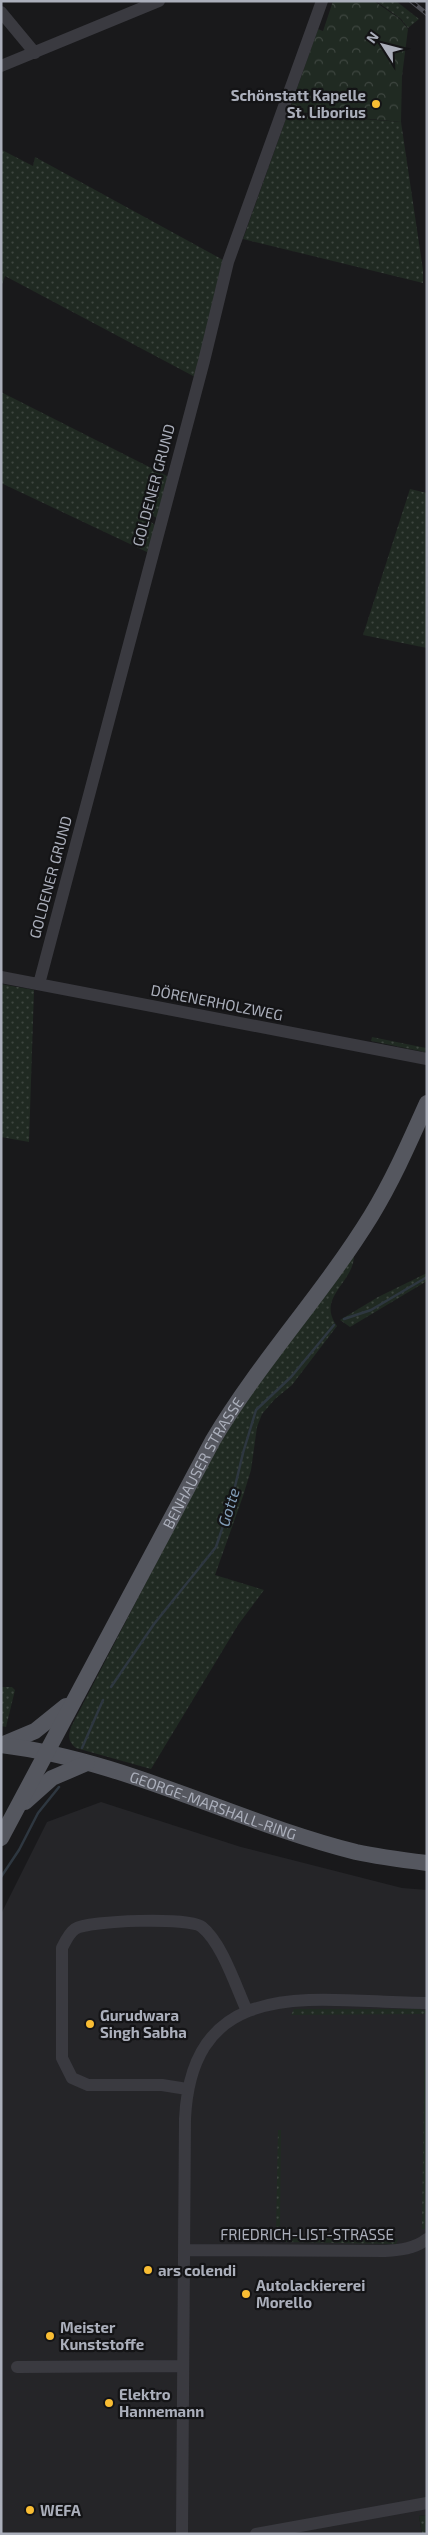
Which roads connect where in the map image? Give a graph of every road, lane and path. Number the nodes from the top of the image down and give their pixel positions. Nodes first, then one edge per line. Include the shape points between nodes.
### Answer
1 (159, 1) edge
2 (322, 1) edge
3 (1, 12) edge
4 (35, 53) junction
5 (1, 66) edge
6 (1, 977) edge
7 (39, 984) junction
8 (427, 1059) edge
9 (427, 1103) edge
10 (74, 1698) junction
11 (2, 1745) edge
12 (46, 1753) junction
13 (86, 1763) junction
14 (16, 1810) junction
15 (1, 1838) edge
16 (427, 1863) edge
17 (427, 2003) edge
18 (247, 2011) junction
19 (187, 2089) junction
20 (427, 2239) edge
21 (184, 2250) junction
22 (183, 2366) junction
23 (17, 2367) dead end
24 (427, 2503) edge
25 (182, 2534) edge
26 (256, 2534) edge

1 - 4 street
2 - 7 street, GOLDENER GRUND via 228,262
3 - 4 street
4 - 5 street
6 - 7 street, DÖRENERHOLZWEG
7 - 8 street, DÖRENERHOLZWEG
9 - 10 main road, BENHAUSER STRASSE via 392,1179 370,1216 240,1395 213,1440
10 - 11 main road via 35,1731
10 - 12 main road, BENHAUSER STRASSE
11 - 12 main road, GEORGE-MARSHALL-RING
12 - 13 main road, GEORGE-MARSHALL-RING
12 - 14 main road, BENHAUSER STRASSE
13 - 14 main road via 52,1778
13 - 16 main road, GEORGE-MARSHALL-RING via 356,1852
14 - 15 main road, BENHAUSER STRASSE
17 - 18 street via 312,1998 292,1999
18 - 19 street via 219,2030 205,2046 193,2068
18 - 19 street via 216,1944 201,1926 182,1922 90,1923 74,1929 67,1938 62,1948 62,2058 72,2078 88,2085 162,2085
19 - 21 street
20 - 21 street, FRIEDRICH-LIST-STRASSE via 410,2248 385,2251
21 - 22 street
22 - 23 street
22 - 25 street
24 - 26 street

